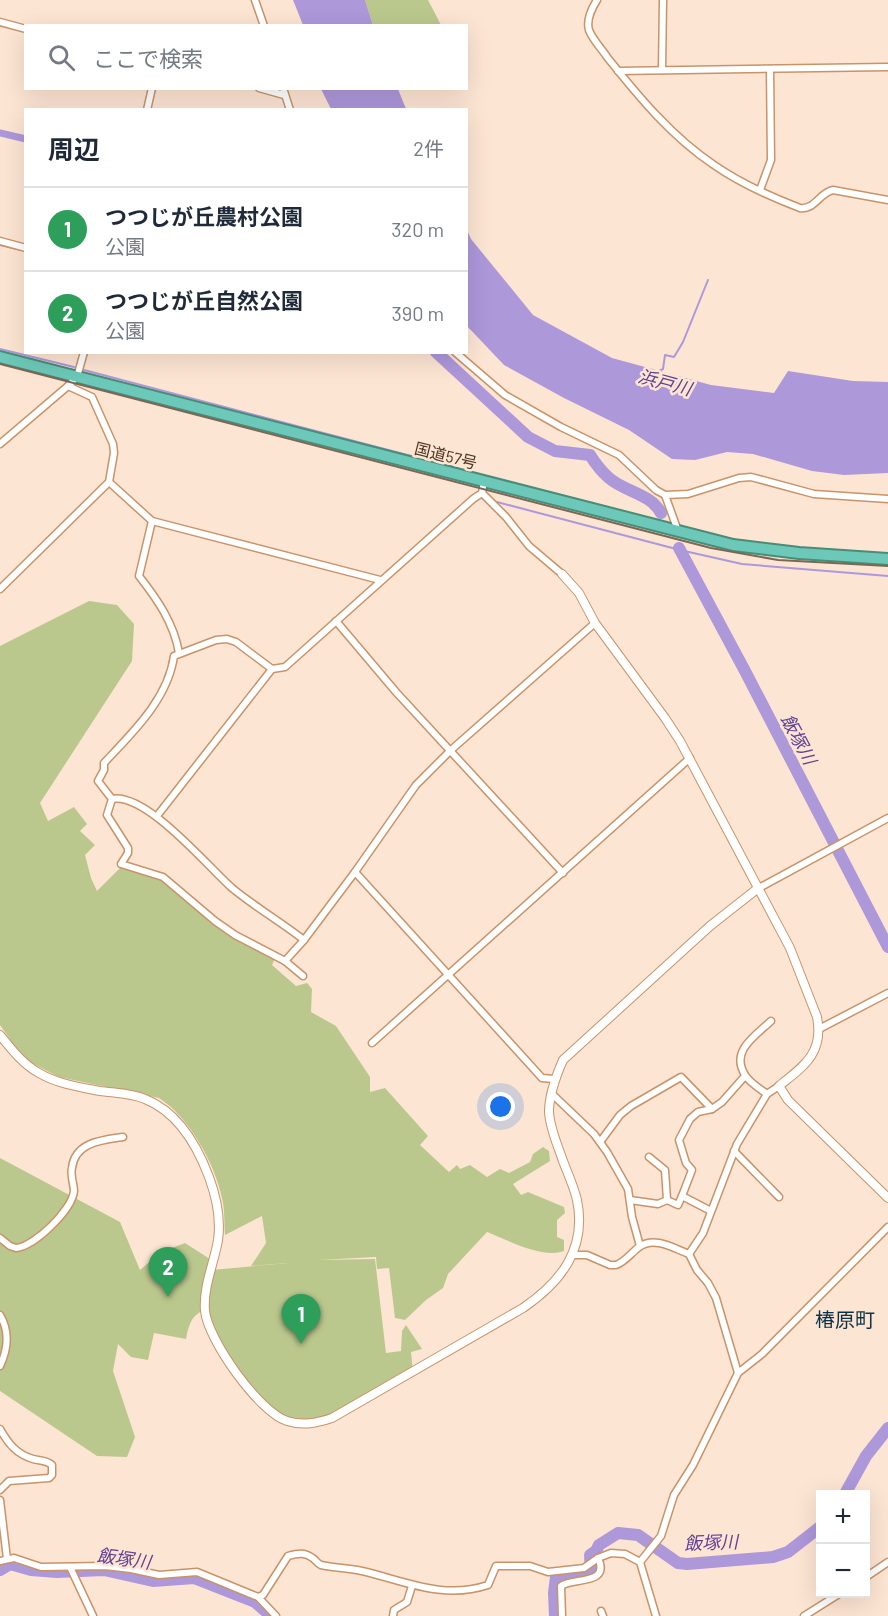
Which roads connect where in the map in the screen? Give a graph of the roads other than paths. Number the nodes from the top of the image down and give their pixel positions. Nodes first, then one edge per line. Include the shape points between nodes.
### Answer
1 (255, 0) edge
2 (597, 0) edge
3 (663, 0) edge
4 (0, 22) edge
5 (263, 24) edge
6 (24, 28) edge
7 (888, 67) edge
8 (770, 69) junction
9 (662, 70) junction
10 (618, 71) junction
11 (152, 90) edge
12 (284, 92) edge
13 (147, 108) edge
14 (289, 108) edge
15 (760, 190) junction
16 (888, 200) edge
17 (0, 241) edge
18 (24, 247) edge
19 (83, 354) edge
20 (457, 354) edge
21 (0, 357) edge
22 (77, 377) junction
23 (68, 386) junction
24 (0, 444) edge
25 (484, 481) junction
26 (109, 482) junction
27 (482, 493) junction
28 (665, 495) junction
29 (888, 499) edge
30 (152, 521) junction
31 (678, 531) junction
32 (888, 559) edge
33 (562, 574) joint
34 (380, 580) junction
35 (0, 589) edge
36 (336, 621) junction
37 (596, 623) junction
38 (179, 653) junction
39 (273, 669) junction
40 (451, 750) junction
41 (690, 758) junction
42 (112, 799) junction
43 (157, 816) junction
44 (888, 818) edge
45 (355, 872) junction
46 (563, 873) junction
47 (757, 889) junction
48 (303, 940) junction
49 (285, 961) junction
50 (447, 975) junction
51 (303, 976) dead end
52 (888, 993) edge
53 (771, 1021) dead end
54 (819, 1029) junction
55 (0, 1035) edge
56 (372, 1043) dead end
57 (745, 1076) junction
58 (554, 1079) junction
59 (779, 1086) junction
60 (551, 1093) junction
61 (766, 1094) junction
62 (712, 1109) junction
63 (123, 1137) dead end
64 (600, 1142) junction
65 (734, 1151) junction
66 (650, 1157) dead end
67 (682, 1196) junction
68 (779, 1197) dead end
69 (888, 1198) edge
70 (630, 1200) junction
71 (667, 1200) junction
72 (711, 1211) junction
73 (888, 1227) edge
74 (0, 1238) edge
75 (640, 1246) junction
76 (689, 1254) junction
77 (572, 1255) junction
78 (0, 1315) edge
79 (0, 1366) edge
80 (738, 1373) junction
81 (0, 1429) edge
82 (0, 1490) edge
83 (0, 1500) edge
84 (598, 1558) junction
85 (3, 1560) edge
86 (640, 1562) junction
87 (888, 1562) edge
88 (70, 1567) junction
89 (870, 1574) edge
90 (412, 1586) junction
91 (258, 1598) junction
92 (831, 1598) edge
93 (93, 1616) edge
94 (276, 1616) edge
95 (393, 1616) edge
96 (562, 1616) edge
97 (656, 1616) edge
98 (804, 1616) edge

1 - 5 street
2 - 10 street via 589,17 589,30
3 - 9 street
4 - 6 street
7 - 8 street
8 - 9 street
8 - 15 street via 771,160
9 - 10 street
10 - 15 street via 691,148
11 - 13 street
12 - 14 street
15 - 16 street via 806,209 826,191 833,190
17 - 18 street
19 - 22 street
20 - 28 street via 505,395 619,455
21 - 22 highway, 国道57号
22 - 23 street
22 - 25 highway, 国道57号
23 - 24 street
23 - 26 street via 92,397 110,436 114,453
25 - 27 street
25 - 31 highway, 国道57号
26 - 30 street
26 - 35 street
27 - 33 street via 529,546
27 - 34 street
28 - 29 street via 688,494 750,477 814,494
28 - 31 street
30 - 34 street
30 - 38 street via 139,576 167,615
31 - 32 highway, 国道57号 via 765,550
33 - 37 street via 579,593
34 - 36 street
36 - 39 street via 285,667
36 - 40 street
37 - 40 street
37 - 41 street
38 - 39 street via 227,639
38 - 42 street via 174,656 160,697 104,763 98,781
39 - 43 street
40 - 45 street via 416,785
40 - 46 street
41 - 46 street
41 - 47 street
42 - 43 street via 120,797
42 - 49 street via 107,815 128,848 120,864 163,877 214,921
43 - 48 street via 232,888
44 - 47 street
45 - 48 street
45 - 50 street
46 - 50 street
47 - 54 street via 790,948
47 - 58 street via 710,926 563,1060
48 - 49 street
49 - 51 street
50 - 56 street
50 - 58 street via 542,1078
52 - 54 street
53 - 57 street via 741,1050 739,1060
54 - 59 street via 814,1052 800,1070
55 - 77 street via 21,1061 39,1073 77,1087 143,1098 175,1118 188,1134 209,1177 217,1206 218,1238 206,1289 207,1323 213,1339 254,1395 272,1413 286,1420 308,1424 332,1418 413,1372 539,1297 552,1287
57 - 61 street
57 - 62 street
58 - 60 street
59 - 61 street
59 - 69 street via 788,1100
60 - 64 street
60 - 77 street via 551,1123 576,1200 579,1222
61 - 65 street
62 - 64 street via 681,1077 631,1106
62 - 67 street via 698,1112 690,1119 679,1140 693,1170
63 - 74 street via 90,1143 78,1153 71,1171 72,1199 37,1240 16,1248
64 - 70 street via 628,1189
65 - 68 street
65 - 72 street
66 - 71 street via 665,1170
67 - 71 street via 678,1205
67 - 72 street
70 - 71 street via 651,1204
70 - 75 street
72 - 76 street via 704,1233
73 - 80 street via 762,1354
75 - 76 street via 657,1242
75 - 77 street via 616,1266 587,1255
76 - 80 street via 716,1298
78 - 79 street via 6,1327 7,1347
80 - 86 street via 703,1447 674,1495 661,1536
81 - 82 street via 15,1451 52,1465 52,1475 9,1481
83 - 85 street
84 - 86 street via 611,1553 626,1554
84 - 90 street via 584,1568 548,1572 530,1566 496,1566 488,1585 478,1589 435,1591
84 - 96 street via 602,1565 593,1578 561,1586
85 - 88 street via 14,1558 41,1567
86 - 97 street
87 - 89 street
88 - 91 street via 105,1566 159,1575 197,1572
88 - 93 street
90 - 91 street via 319,1564 301,1553 288,1556
90 - 95 street via 407,1602 394,1610
91 - 94 street
92 - 98 street

